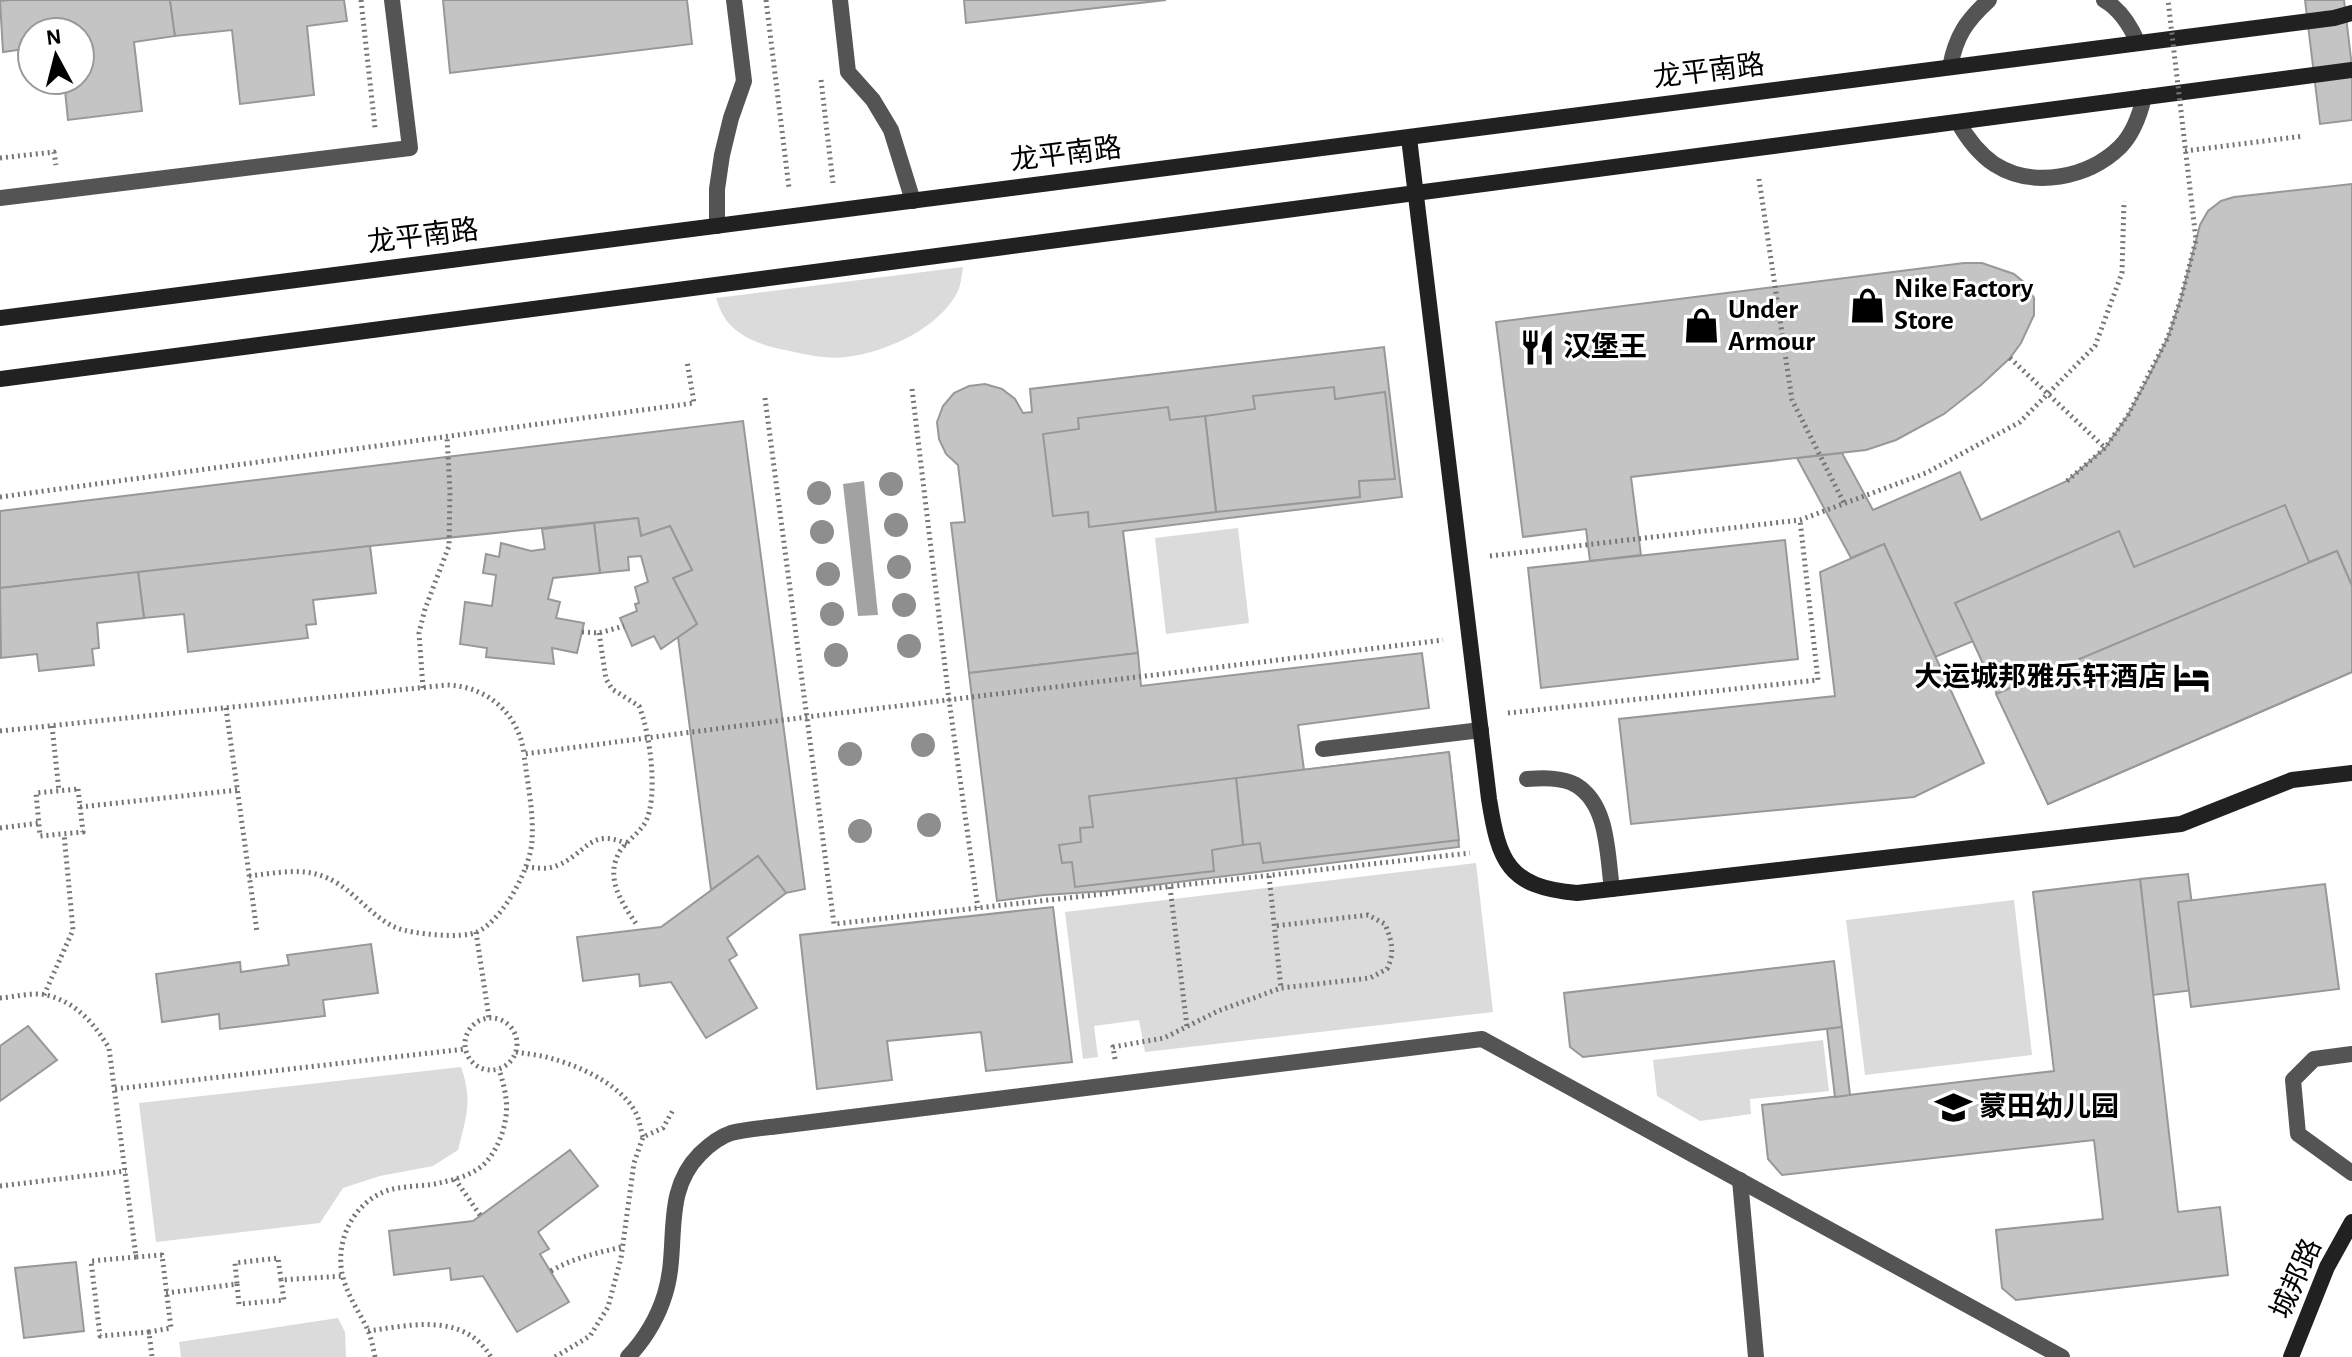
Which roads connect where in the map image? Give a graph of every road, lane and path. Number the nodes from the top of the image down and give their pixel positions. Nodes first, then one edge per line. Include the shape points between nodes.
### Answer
1 (361, 0) edge
2 (392, 0) edge
3 (734, 0) edge
4 (766, 0) edge
5 (840, 0) edge
6 (1989, 0) edge
7 (2104, 0) edge
8 (2168, 0) edge
9 (2352, 13) edge
10 (2138, 43) junction
11 (1950, 67) junction
12 (2352, 70) edge
13 (821, 76) dead end
14 (2144, 97) junction
15 (1958, 122) junction
16 (375, 129) dead end
17 (2304, 136) dead end
18 (1409, 138) junction
19 (2185, 151) junction
20 (0, 158) edge
21 (71, 163) dead end
22 (1759, 179) dead end
23 (833, 183) dead end
24 (789, 188) dead end
25 (1416, 193) junction
26 (0, 198) edge
27 (913, 201) junction
28 (2124, 201) dead end
29 (717, 226) junction
30 (0, 318) edge
31 (2010, 358) dead end
32 (687, 361) dead end
33 (0, 379) edge
34 (912, 389) dead end
35 (765, 398) dead end
36 (447, 437) junction
37 (2105, 448) junction
38 (2067, 481) dead end
39 (0, 497) edge
40 (1844, 503) junction
41 (1800, 520) junction
42 (1490, 556) dead end
43 (624, 626) dead end
44 (582, 632) dead end
45 (599, 633) junction
46 (1444, 640) dead end
47 (423, 688) junction
48 (949, 700) junction
49 (226, 708) junction
50 (1508, 713) dead end
51 (807, 717) junction
52 (52, 726) junction
53 (1481, 730) junction
54 (0, 731) edge
55 (647, 737) junction
56 (1323, 749) dead end
57 (524, 754) junction
58 (2352, 773) edge
59 (1527, 779) dead end
60 (238, 790) junction
61 (59, 791) junction
62 (80, 807) junction
63 (39, 823) junction
64 (0, 828) edge
65 (64, 834) junction
66 (627, 844) junction
67 (1470, 853) dead end
68 (526, 867) junction
69 (249, 876) junction
70 (1269, 876) junction
71 (1170, 887) junction
72 (1612, 889) junction
73 (978, 908) junction
74 (637, 925) dead end
75 (1275, 926) junction
76 (257, 932) dead end
77 (476, 932) junction
78 (1281, 988) junction
79 (44, 995) junction
80 (0, 998) edge
81 (489, 1018) junction
82 (1187, 1027) junction
83 (465, 1049) junction
84 (516, 1052) junction
85 (2352, 1054) edge
86 (499, 1069) junction
87 (1119, 1084) junction
88 (115, 1089) junction
89 (673, 1110) dead end
90 (643, 1137) junction
91 (126, 1171) junction
92 (2352, 1173) edge
93 (455, 1179) junction
94 (1740, 1180) junction
95 (0, 1186) edge
96 (480, 1215) dead end
97 (2352, 1222) edge
98 (622, 1247) junction
99 (136, 1257) junction
100 (551, 1271) dead end
101 (343, 1276) junction
102 (281, 1280) junction
103 (237, 1284) junction
104 (166, 1293) junction
105 (368, 1331) junction
106 (149, 1332) junction
107 (152, 1357) edge
108 (375, 1357) edge
109 (491, 1357) edge
110 (555, 1357) edge
111 (628, 1357) edge
112 (1756, 1357) edge
113 (2062, 1357) edge
114 (2291, 1357) edge

1 - 16 path
2 - 26 street via 410,148
3 - 29 street via 744,81 722,155
4 - 24 path
5 - 27 street via 848,72 891,130
6 - 11 street via 1970,17 1954,44
7 - 10 street via 2131,27
8 - 19 path, bridge
9 - 10 main road, 龙平南路
10 - 11 main road, 龙平南路
11 - 18 main road, 龙平南路
12 - 14 main road
13 - 23 path
14 - 15 main road
14 - 15 street via 2122,145 2094,167 2062,177 2027,177 1995,165 1969,142
15 - 25 main road
17 - 19 path
18 - 25 main road
18 - 27 main road, 龙平南路
19 - 37 path, bridge via 2196,240 2181,298 2149,376
20 - 21 path via 54,152 56,165
22 - 40 path via 1792,400
25 - 33 main road
25 - 53 main road
27 - 29 main road, 龙平南路
28 - 40 path via 2122,273 2095,346 2020,422 1926,473
29 - 30 main road, 龙平南路
31 - 37 path, bridge
32 - 36 path via 694,403
34 - 48 path
35 - 51 path
36 - 39 path
36 - 47 path via 449,546 419,633
37 - 38 path, bridge
40 - 41 path
41 - 42 path
41 - 50 path via 1818,680
43 - 45 path
44 - 45 path
45 - 55 path via 606,679 639,706
46 - 48 path
47 - 49 path
47 - 57 path via 463,685 487,695 512,720
48 - 51 path
48 - 73 path
49 - 52 path
49 - 60 path
51 - 55 path
51 - 73 path via 834,924
52 - 54 path
52 - 61 path
53 - 56 street
53 - 72 main road via 1493,825 1511,869 1551,891
55 - 57 path
55 - 66 path via 650,809
57 - 68 path via 532,818
58 - 72 main road via 2292,780 2181,824
59 - 72 street via 1575,784 1594,802
60 - 62 path
60 - 69 path
61 - 62 path via 78,789
61 - 63 path via 36,793
62 - 65 path via 83,832
63 - 64 path
63 - 65 path via 40,836
65 - 79 path via 73,930
66 - 68 path via 599,839 555,867
66 - 74 path via 613,872 615,890
67 - 70 path
68 - 77 path via 500,912
69 - 76 path
69 - 77 path via 303,871 325,875 398,928
70 - 71 path
70 - 75 path
71 - 73 path
71 - 82 path
75 - 78 path
75 - 78 path via 1368,915 1385,924 1394,946 1387,969 1370,978
77 - 81 path
78 - 82 path
79 - 80 path
79 - 88 path via 72,1005 94,1023 109,1048
81 - 83 path via 467,1032
81 - 84 path via 511,1028
82 - 87 path via 1164,1038 1113,1047
83 - 86 path via 477,1067
83 - 88 path
84 - 86 path
84 - 90 path via 552,1058 604,1083 638,1116
85 - 92 street via 2314,1059 2293,1080 2298,1134
86 - 93 path via 507,1115 500,1138 486,1162
87 - 94 street via 1482,1039
87 - 111 street via 779,1126 729,1134 709,1145 682,1178 675,1199 666,1292 653,1323
88 - 91 path
89 - 90 path via 663,1128
90 - 98 path
91 - 95 path
91 - 99 path
93 - 96 path
93 - 101 path via 387,1190 365,1204 348,1224 342,1244
94 - 112 street
94 - 113 street
97 - 114 main road, 城邦路 via 2327,1267
98 - 100 path via 571,1259
98 - 110 path via 602,1317 590,1336
99 - 104 path via 162,1255
99 - 106 path via 91,1261 100,1336
101 - 102 path
101 - 105 path
102 - 103 path via 284,1300 239,1304
102 - 103 path via 278,1258 235,1263
103 - 104 path
104 - 106 path via 171,1328
105 - 108 path
105 - 109 path via 452,1327
106 - 107 path

